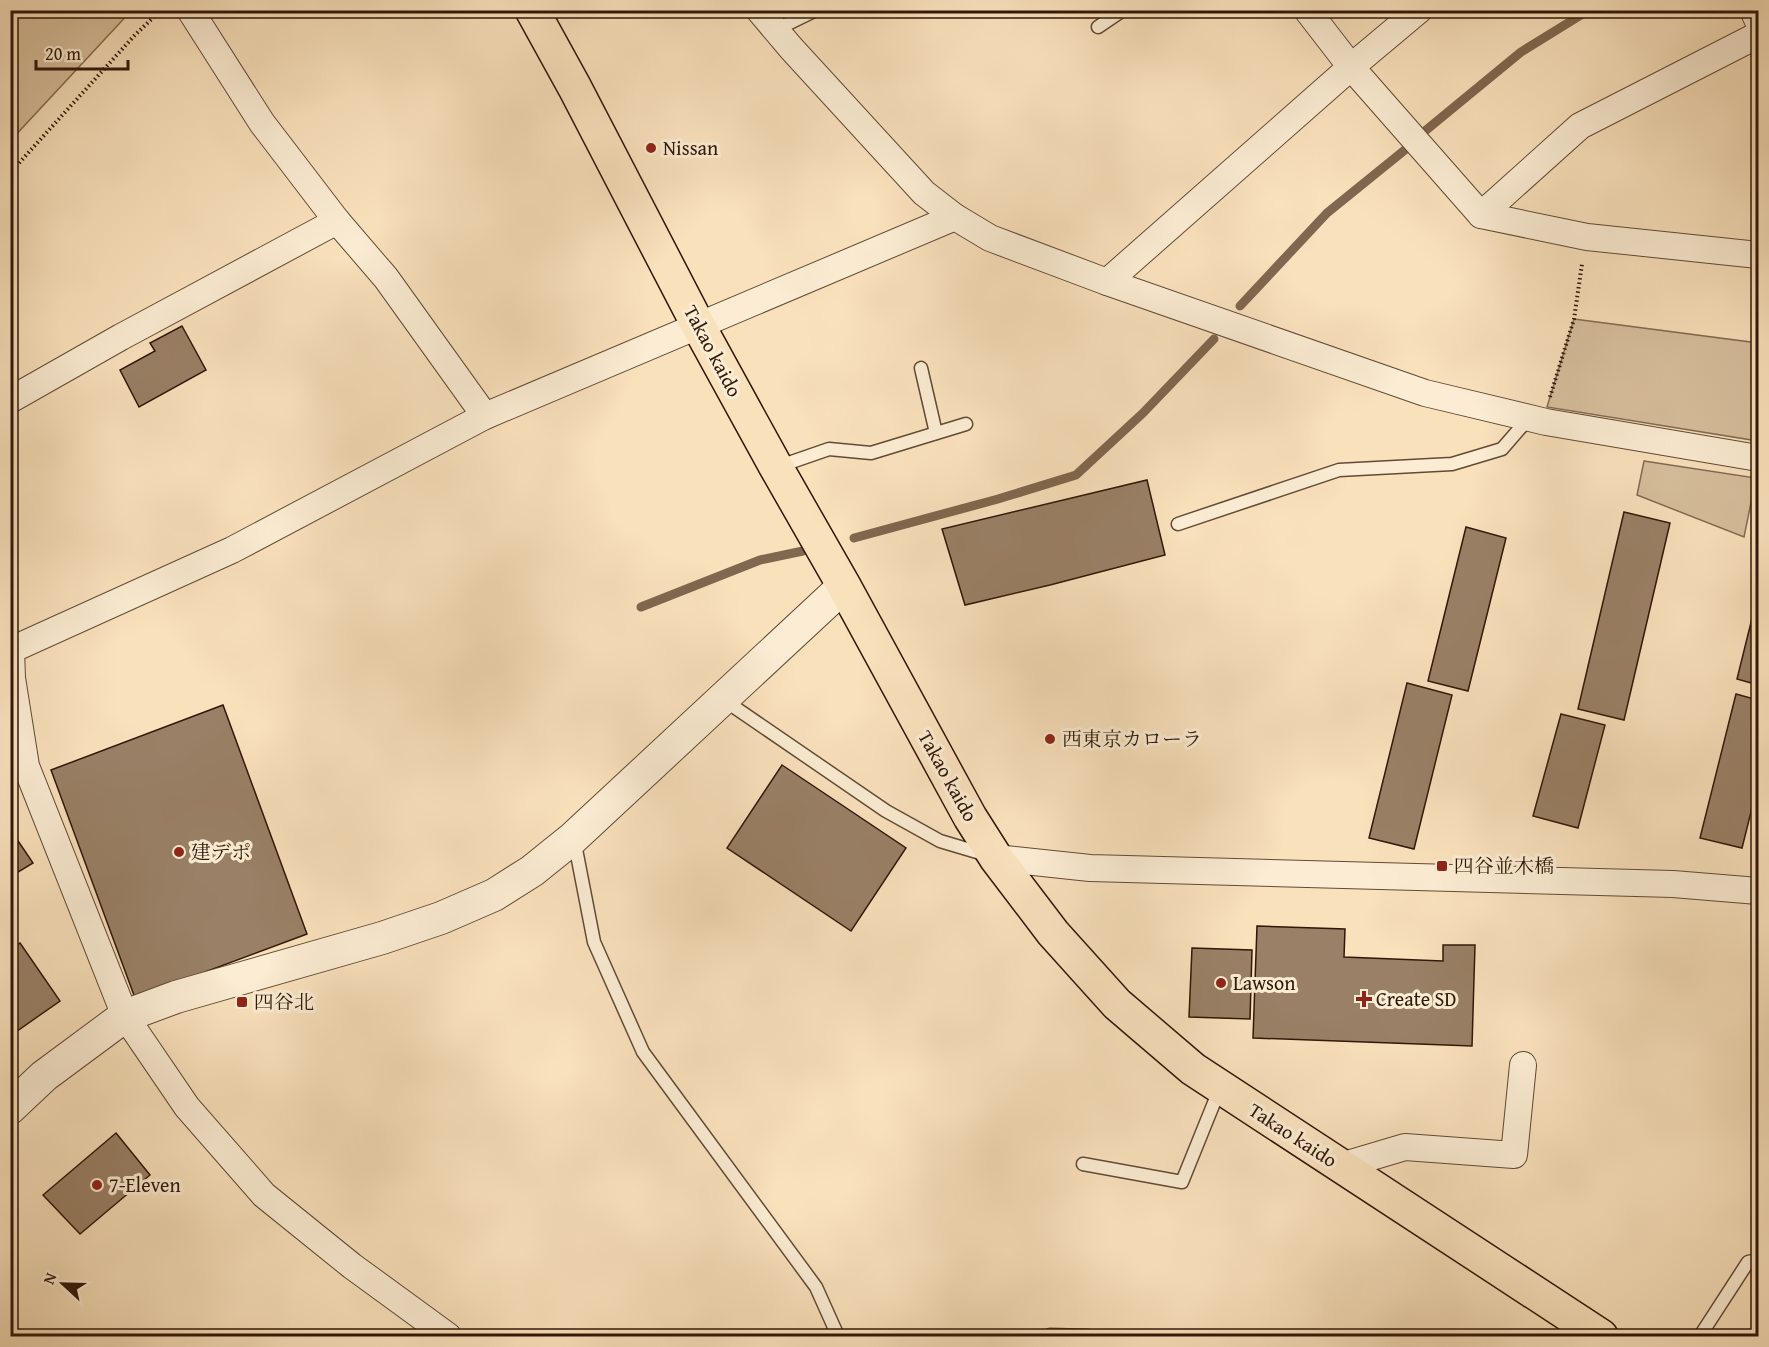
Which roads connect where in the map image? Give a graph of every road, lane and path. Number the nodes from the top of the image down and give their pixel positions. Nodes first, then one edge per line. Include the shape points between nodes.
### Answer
1 (23, 10) edge
2 (161, 10) edge
3 (190, 10) edge
4 (532, 10) edge
5 (759, 10) edge
6 (816, 10) edge
7 (1123, 10) edge
8 (1307, 10) edge
9 (1419, 10) edge
10 (1753, 10) edge
11 (1758, 21) edge
12 (10, 23) edge
13 (1098, 27) dead end
14 (775, 30) junction
15 (1758, 35) edge
16 (1351, 67) junction
17 (10, 173) edge
18 (1481, 215) junction
19 (955, 217) junction
20 (337, 221) junction
21 (1587, 237) junction
22 (1758, 255) edge
23 (1107, 282) junction
24 (698, 325) junction
25 (921, 368) dead end
26 (10, 400) edge
27 (1538, 412) junction
28 (485, 416) junction
29 (966, 424) dead end
30 (936, 433) junction
31 (1758, 458) edge
32 (776, 467) junction
33 (1178, 524) dead end
34 (844, 586) junction
35 (10, 650) edge
36 (722, 699) junction
37 (18, 771) edge
38 (573, 838) junction
39 (996, 858) junction
40 (1758, 891) edge
41 (125, 1016) junction
42 (1522, 1065) dead end
43 (1220, 1086) junction
44 (10, 1108) edge
45 (1083, 1164) dead end
46 (1341, 1166) junction
47 (1758, 1260) edge
48 (1050, 1335) edge
49 (448, 1336) edge
50 (838, 1336) edge
51 (1088, 1336) edge
52 (1601, 1336) edge
53 (1700, 1336) edge

1 - 12 path
2 - 17 path
3 - 20 street via 262,123
4 - 24 main road, Takao kaido
5 - 14 street
6 - 14 lane
7 - 13 lane
8 - 16 street
9 - 16 street
10 - 11 street
14 - 19 street via 924,193
15 - 18 street via 1580,126
16 - 18 street
16 - 23 street
18 - 21 street
19 - 23 street via 990,238
19 - 24 street
20 - 26 street
20 - 28 street via 386,278
21 - 22 street
21 - 27 path via 1574,319
23 - 27 street via 1425,393
24 - 28 street
24 - 32 main road, Takao kaido
25 - 30 lane
27 - 31 street
27 - 33 lane via 1502,448 1452,464 1339,470
28 - 35 street via 232,550
29 - 30 lane
30 - 32 lane via 871,453 829,449
32 - 34 main road, Takao kaido
34 - 36 street
34 - 39 main road, Takao kaido
35 - 37 street
36 - 38 street
36 - 39 lane via 886,811 940,841
37 - 41 street
38 - 41 street via 494,896 441,918 176,997
38 - 50 lane via 594,942 643,1052 816,1287
39 - 40 street via 1090,868 1672,884
39 - 43 main road, Takao kaido via 1053,933 1118,1004 1193,1069
41 - 44 street via 44,1076
41 - 49 street via 187,1107 264,1195
42 - 46 street via 1514,1155 1405,1147
43 - 45 lane via 1182,1182
43 - 46 main road, Takao kaido
46 - 52 main road, Takao kaido
47 - 53 lane via 1748,1262
48 - 51 lane

